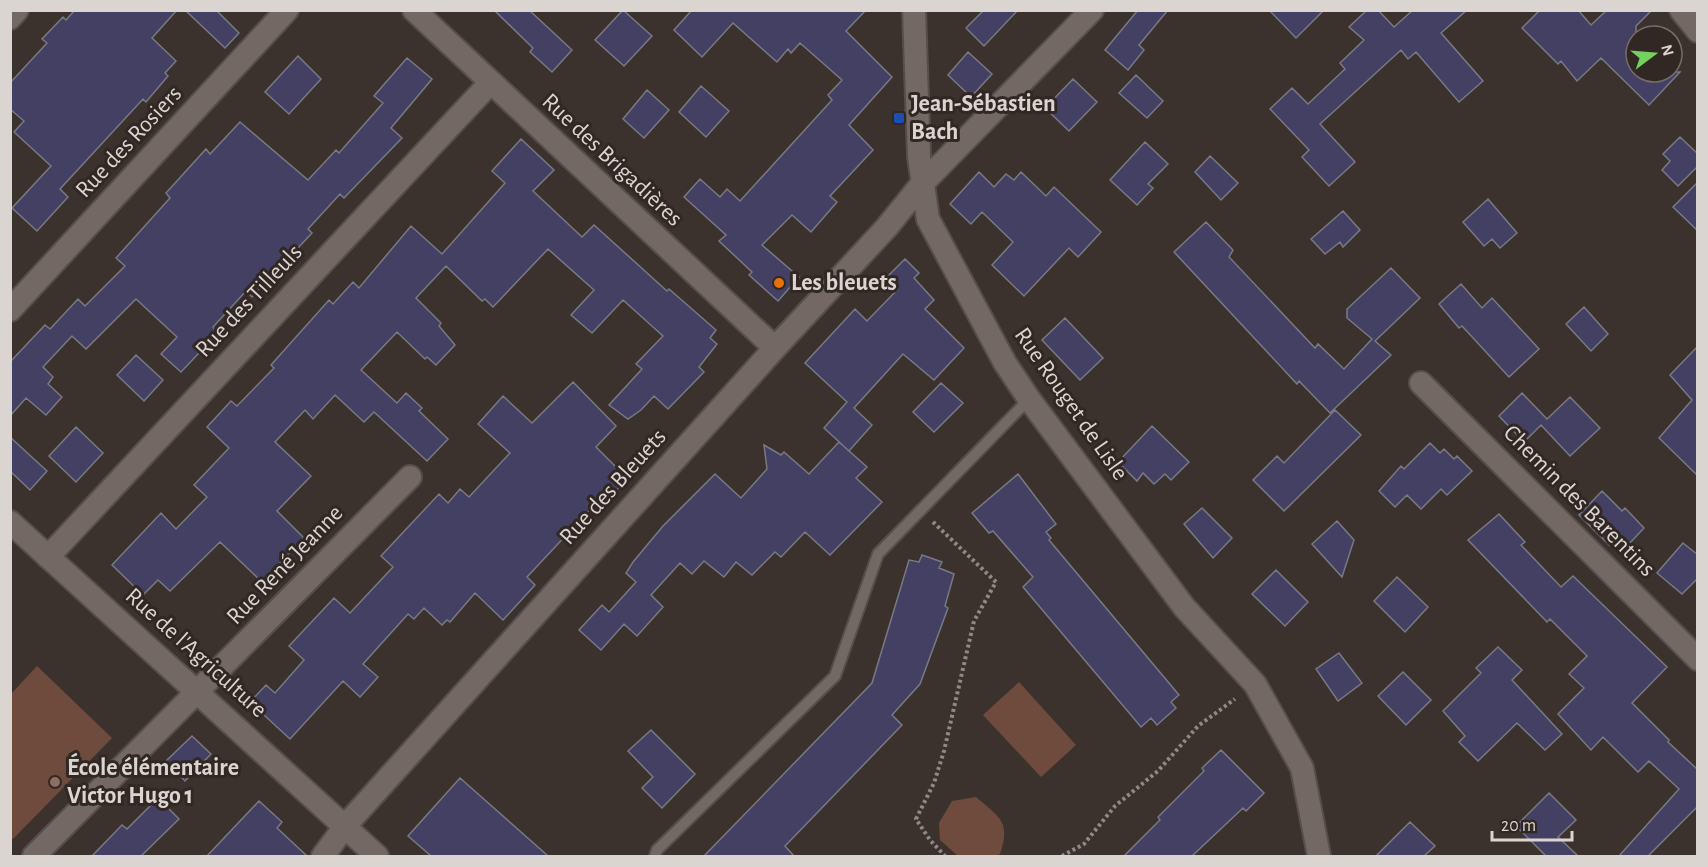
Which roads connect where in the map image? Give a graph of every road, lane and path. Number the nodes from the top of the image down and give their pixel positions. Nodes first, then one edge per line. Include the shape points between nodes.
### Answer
1 (18, 10) edge
2 (288, 10) edge
3 (414, 10) edge
4 (914, 10) edge
5 (1092, 10) edge
6 (1681, 10) edge
7 (10, 18) edge
8 (1698, 31) edge
9 (490, 83) junction
10 (921, 185) junction
11 (10, 310) edge
12 (775, 348) junction
13 (1421, 383) dead end
14 (1029, 399) junction
15 (410, 477) dead end
16 (919, 510) junction
17 (10, 522) edge
18 (48, 557) junction
19 (1698, 659) edge
20 (1255, 684) junction
21 (199, 692) junction
22 (346, 825) junction
23 (34, 856) edge
24 (323, 856) edge
25 (377, 856) edge
26 (655, 856) edge
27 (945, 856) edge
28 (1062, 856) edge
29 (1319, 856) edge

1 - 7 street
2 - 11 street, Rue des Rosiers
3 - 9 street, Rue des Brigadières
4 - 10 street, Rue Rouget de Lisle
5 - 10 street, Rue des Bleuets
6 - 8 street
9 - 12 street, Rue des Brigadières
9 - 18 street, Rue des Tilleuls
10 - 12 street, Rue des Bleuets
10 - 14 street, Rue Rouget de Lisle via 928,219 1005,363
12 - 22 street, Rue des Bleuets
13 - 19 street, Chemin des Barentins
14 - 16 lane
14 - 20 street, Rue Rouget de Lisle via 1184,607
15 - 21 street, Rue René Jeanne
16 - 26 lane via 878,554 835,676
16 - 27 path via 996,582 974,621 944,752 916,819
17 - 18 street, Rue de l'Agriculture
18 - 21 street, Rue de l'Agriculture
20 - 28 path via 1198,726 1158,771 1115,806 1084,844
20 - 29 street, Rue Rouget de Lisle via 1302,768
21 - 22 street, Rue de l'Agriculture
21 - 23 street, Rue René Jeanne
22 - 24 street, Rue des Bleuets
22 - 25 street, Rue de l'Agriculture

